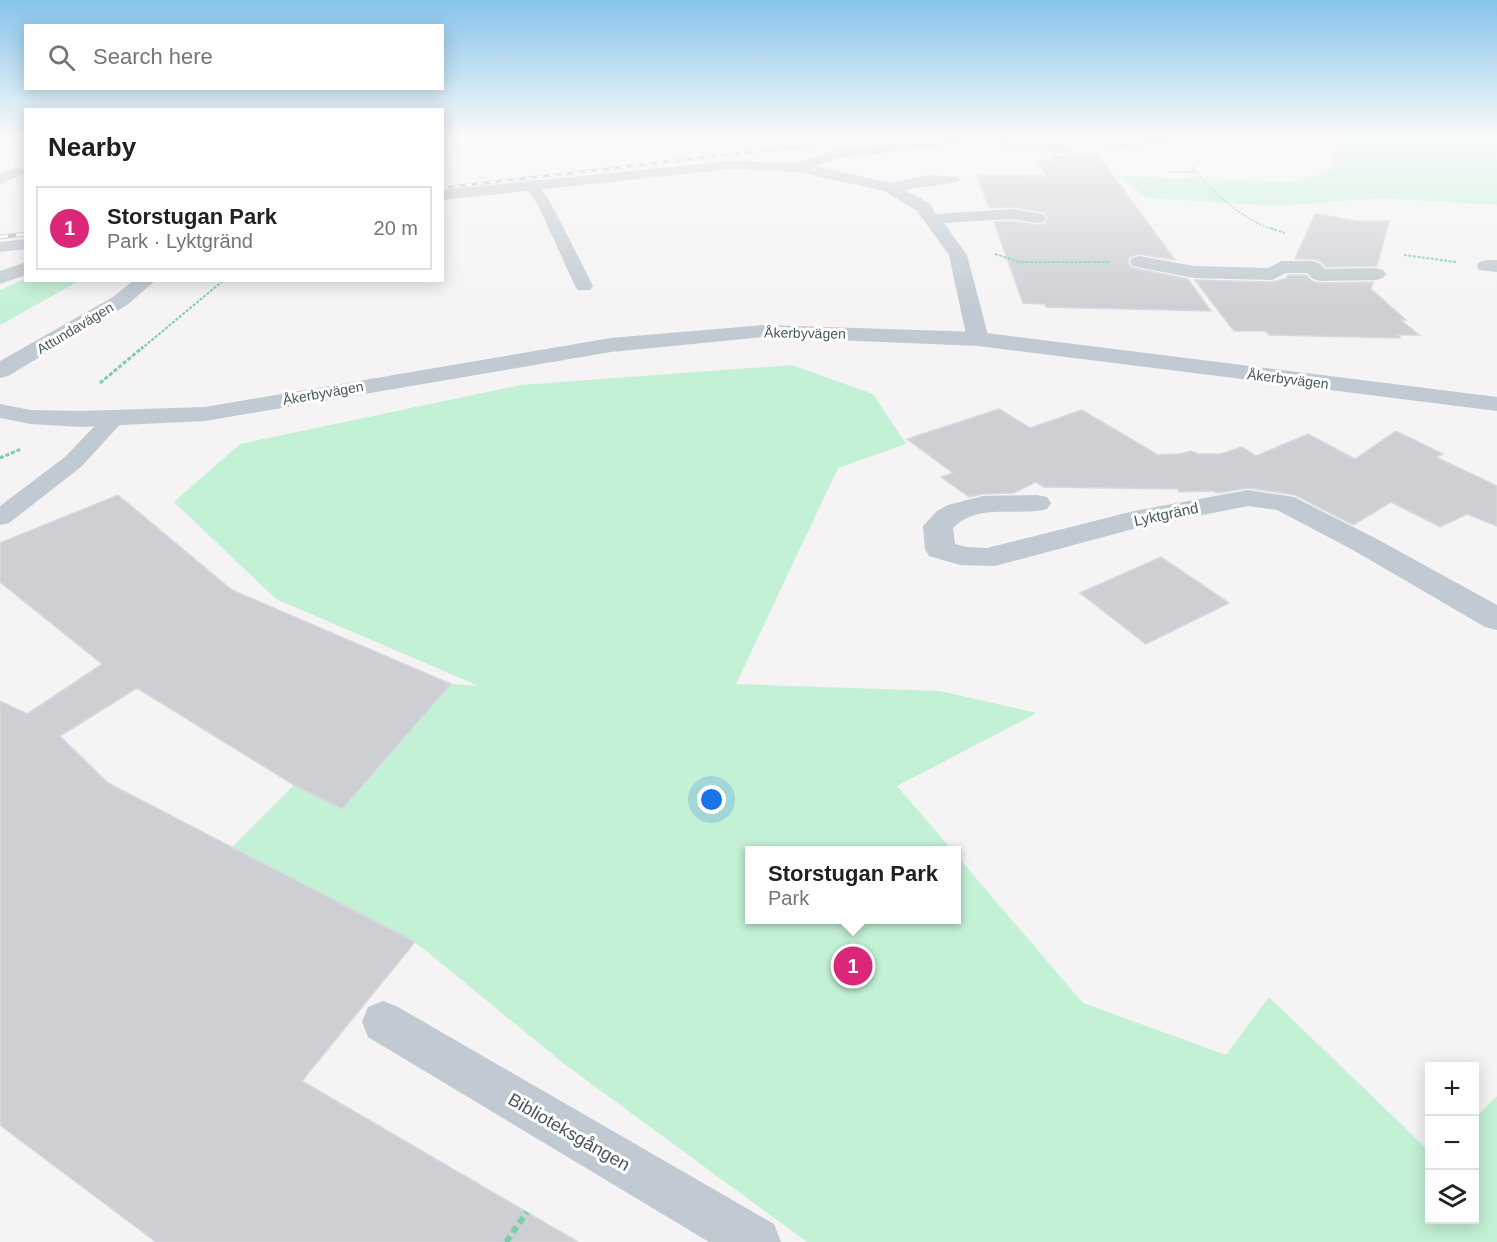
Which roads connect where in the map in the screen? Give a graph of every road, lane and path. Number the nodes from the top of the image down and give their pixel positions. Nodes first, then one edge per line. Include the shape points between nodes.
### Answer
1 (463, 193) edge
2 (537, 193) edge
3 (899, 193) edge
4 (1215, 193) edge
5 (444, 195) edge
6 (1037, 218) dead end
7 (931, 219) junction
8 (1292, 236) dead end
9 (948, 241) junction
10 (24, 244) edge
11 (0, 247) edge
12 (1397, 255) dead end
13 (1139, 262) joint
14 (1491, 266) edge
15 (24, 269) edge
16 (1376, 274) dead end
17 (0, 278) edge
18 (144, 282) edge
19 (222, 282) edge
20 (584, 286) dead end
21 (54, 316) dead end
22 (978, 339) junction
23 (0, 352) edge
24 (0, 370) edge
25 (99, 384) dead end
26 (1497, 404) edge
27 (0, 411) edge
28 (115, 418) junction
29 (23, 448) dead end
30 (0, 458) edge
31 (1037, 503) dead end
32 (0, 518) edge
33 (1497, 619) edge
34 (383, 1022) dead end
35 (527, 1212) dead end
36 (507, 1242) edge
37 (756, 1242) edge

1 - 5 street
2 - 20 lane
3 - 7 street via 923,207
4 - 8 path via 1254,223
6 - 7 street via 1012,214
7 - 9 street
9 - 13 path via 1019,261
9 - 22 street via 958,255
10 - 11 street
12 - 14 path
13 - 16 street via 1194,272 1272,274 1282,267 1312,267 1320,275
15 - 17 street
18 - 24 street, Attundavägen via 120,301
19 - 25 path
21 - 23 street, Attundavägen
22 - 26 street, Åkerbyvägen
22 - 28 street, Åkerbyvägen via 740,333 612,345 206,414
27 - 28 street, Åkerbyvägen via 31,417
28 - 32 lane via 73,462
29 - 30 path
31 - 33 street, Lyktgränd via 955,510 938,526 940,549 957,556 995,557 1134,520 1248,498 1284,503
34 - 37 lane, Biblioteksgången
35 - 36 path

